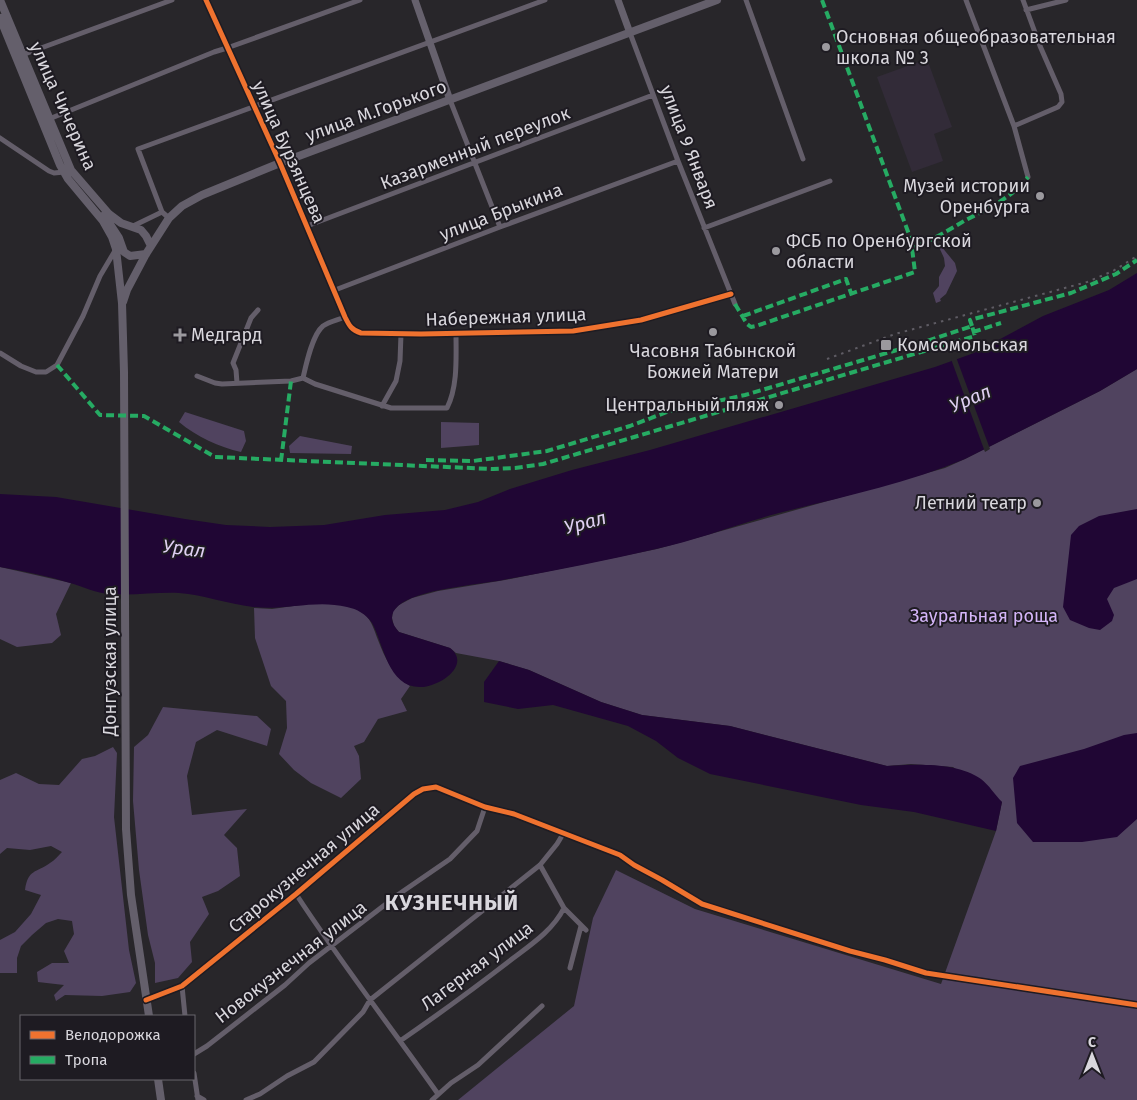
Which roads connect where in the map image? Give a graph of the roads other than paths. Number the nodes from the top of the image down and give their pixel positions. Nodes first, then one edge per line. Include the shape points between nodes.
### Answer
1 (0, 0) edge
2 (172, 0) edge
3 (206, 0) edge
4 (360, 0) edge
5 (415, 0) edge
6 (545, 0) edge
7 (618, 0) edge
8 (717, 0) edge
9 (746, 0) edge
10 (966, 0) edge
11 (1023, 0) edge
12 (1066, 0) edge
13 (1026, 10) junction
14 (0, 18) edge
15 (630, 33) junction
16 (430, 42) junction
17 (227, 48) junction
18 (22, 55) junction
19 (653, 95) junction
20 (450, 100) junction
21 (254, 106) junction
22 (49, 119) junction
23 (1014, 126) junction
24 (0, 138) edge
25 (803, 159) dead end
26 (678, 160) junction
27 (280, 163) junction
28 (476, 163) junction
29 (64, 172) junction
30 (1028, 177) dead end
31 (830, 181) dead end
32 (162, 212) junction
33 (169, 218) junction
34 (307, 226) junction
35 (500, 227) junction
36 (704, 228) junction
37 (125, 236) junction
38 (151, 246) junction
39 (146, 254) junction
40 (335, 290) junction
41 (731, 294) junction
42 (122, 303) junction
43 (735, 304) dead end
44 (258, 310) dead end
45 (345, 317) junction
46 (400, 334) junction
47 (456, 334) junction
48 (0, 353) edge
49 (197, 376) dead end
50 (302, 378) junction
51 (237, 384) junction
52 (382, 406) junction
53 (485, 807) junction
54 (563, 834) junction
55 (540, 865) junction
56 (296, 894) junction
57 (564, 908) junction
58 (331, 947) junction
59 (570, 968) dead end
60 (182, 986) junction
61 (146, 1000) junction
62 (370, 1000) junction
63 (1137, 1005) edge
64 (542, 1006) dead end
65 (149, 1015) edge
66 (186, 1015) edge
67 (400, 1041) junction
68 (195, 1053) edge
69 (195, 1079) edge
70 (158, 1080) edge
71 (438, 1094) junction
72 (198, 1098) edge
73 (161, 1100) edge
74 (204, 1100) edge
75 (246, 1100) edge
76 (432, 1100) edge

1 - 18 main road, улица Чичерина
2 - 18 street
3 - 17 street, улица Бурзянцева
4 - 17 street
5 - 16 main road
6 - 16 street
7 - 15 main road, улица 9 Января
8 - 15 main road, улица М.Горького
9 - 25 street
10 - 23 street
11 - 13 street
12 - 13 street
13 - 23 street via 1062,102 1058,107
14 - 29 main road, улица Чичерина
15 - 19 street, улица 9 Января
15 - 20 main road, улица М.Горького
16 - 20 main road
16 - 21 street
17 - 21 street, улица Бурзянцева
17 - 22 street
18 - 22 main road, улица Чичерина
19 - 26 street, улица 9 Января
19 - 28 street, Казарменный переулок
20 - 27 main road, улица М.Горького
20 - 28 street
21 - 27 street, улица Бурзянцева
21 - 32 street via 138,150
22 - 37 main road, улица Чичерина via 76,178 121,223
23 - 30 street
24 - 29 street via 49,172
26 - 35 street, улица Брыкина
26 - 36 street, улица 9 Января
27 - 33 main road, улица М.Горького via 202,195
27 - 34 street, улица Бурзянцева
28 - 34 street, Казарменный переулок
28 - 35 street
29 - 37 main road, улица Чичерина via 107,228
31 - 36 street
32 - 33 street
32 - 37 street
33 - 38 main road, улица М.Горького
34 - 40 street, улица Бурзянцева
35 - 40 street, улица Брыкина
36 - 41 street, улица 9 Января
37 - 38 main road via 146,236
37 - 39 main road via 124,252 136,256
37 - 42 main road, Донгузская улица
37 - 48 street via 100,276 57,364 46,372 36,372
38 - 39 main road, улица М.Горького
39 - 42 main road, улица М.Горького
40 - 45 street, улица Бурзянцева
41 - 43 street, улица 9 Января
41 - 47 street, Набережная улица via 641,320 573,331
42 - 61 main road, Донгузская улица via 127,850
44 - 51 street via 251,318 233,363
45 - 46 street, Набережная улица via 351,328 361,333
45 - 50 street via 318,332
46 - 47 street, Набережная улица
46 - 52 street via 396,381
47 - 52 street via 455,369 446,408
49 - 51 street via 215,383
50 - 51 street
50 - 52 street
53 - 54 street, Старокузнечная улица via 514,814
53 - 56 street, Старокузнечная улица via 436,787 423,789
53 - 58 street, Новокузнечная улица via 477,831 450,859
54 - 55 street
54 - 63 street, Старокузнечная улица via 620,855 702,904 926,973
55 - 57 street
55 - 62 street
56 - 58 street
56 - 60 street, Старокузнечная улица
57 - 59 street via 583,928
57 - 67 street, Лагерная улица via 558,920 540,937 468,994
58 - 62 street
58 - 68 street, Новокузнечная улица
60 - 61 street, Старокузнечная улица
60 - 66 street
61 - 65 main road, Донгузская улица
62 - 67 street
62 - 75 street via 363,1012 314,1062
64 - 71 street via 478,1065
67 - 71 street
69 - 72 street
70 - 73 main road
71 - 76 street
72 - 74 street

